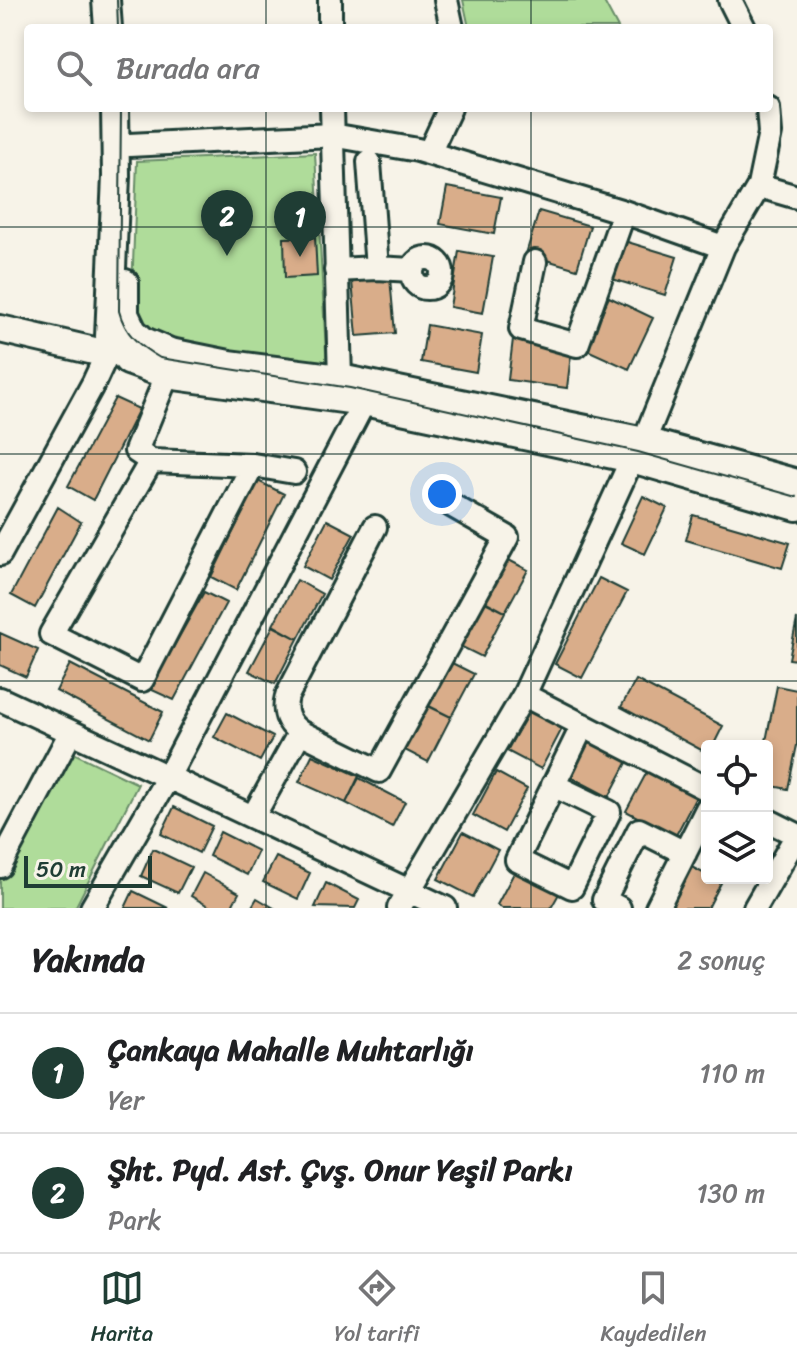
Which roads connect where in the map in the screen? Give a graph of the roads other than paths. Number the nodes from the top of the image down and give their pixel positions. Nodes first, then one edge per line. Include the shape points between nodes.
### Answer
1 (106, 0) edge
2 (123, 0) edge
3 (330, 0) edge
4 (446, 0) edge
5 (730, 0) edge
6 (108, 24) edge
7 (124, 24) edge
8 (330, 24) edge
9 (451, 24) edge
10 (742, 24) edge
11 (115, 112) edge
12 (128, 112) edge
13 (332, 112) edge
14 (448, 112) edge
15 (768, 112) edge
16 (332, 135) junction
17 (129, 145) junction
18 (429, 153) junction
19 (369, 162) dead end
20 (759, 186) junction
21 (797, 197) edge
22 (624, 212) junction
23 (723, 247) junction
24 (535, 262) dead end
25 (377, 268) junction
26 (336, 270) junction
27 (412, 270) dead end
28 (0, 329) edge
29 (119, 344) junction
30 (167, 375) junction
31 (340, 378) junction
32 (364, 402) junction
33 (638, 450) junction
34 (151, 461) junction
35 (253, 465) junction
36 (294, 472) dead end
37 (797, 483) edge
38 (451, 505) dead end
39 (797, 507) edge
40 (375, 527) dead end
41 (0, 554) edge
42 (524, 695) junction
43 (0, 699) edge
44 (583, 725) junction
45 (71, 732) junction
46 (300, 732) junction
47 (168, 777) junction
48 (553, 785) junction
49 (701, 786) edge
50 (706, 812) edge
51 (253, 817) junction
52 (773, 823) edge
53 (797, 835) edge
54 (685, 853) junction
55 (0, 866) edge
56 (404, 899) edge
57 (92, 908) edge
58 (445, 908) edge
59 (619, 908) edge
60 (657, 908) edge
61 (755, 908) edge

1 - 6 main road
2 - 7 main road
3 - 8 street
4 - 9 street
5 - 10 street
11 - 29 main road via 109,337
12 - 17 main road
13 - 16 street
14 - 18 street
15 - 20 street via 770,133
16 - 17 street
16 - 18 street
16 - 26 street
17 - 29 main road via 125,314
18 - 22 street
19 - 25 street
20 - 21 street
20 - 23 street
22 - 23 street
22 - 24 street via 577,345 521,329
23 - 33 street
25 - 26 street
25 - 27 street
26 - 31 street
28 - 29 main road via 52,340
29 - 30 main road via 128,361
29 - 31 main road via 144,341 229,364
29 - 41 street
30 - 32 main road
30 - 34 street via 136,451
31 - 32 street
31 - 33 main road
32 - 33 main road
32 - 47 street
33 - 37 main road
33 - 39 main road
33 - 42 street
34 - 35 street
34 - 35 street via 51,634 142,680
35 - 36 street
38 - 46 street via 507,537 379,771
40 - 46 street via 287,696 287,718
42 - 44 street
42 - 56 street
43 - 45 street
44 - 48 street
44 - 49 street
45 - 47 street
45 - 55 street
46 - 51 street
47 - 51 street
47 - 57 street
48 - 48 street via 517,860 572,887 609,812
50 - 54 street
51 - 56 street
52 - 53 street
53 - 61 street
54 - 59 street via 639,830 604,900
54 - 60 street
56 - 58 street

